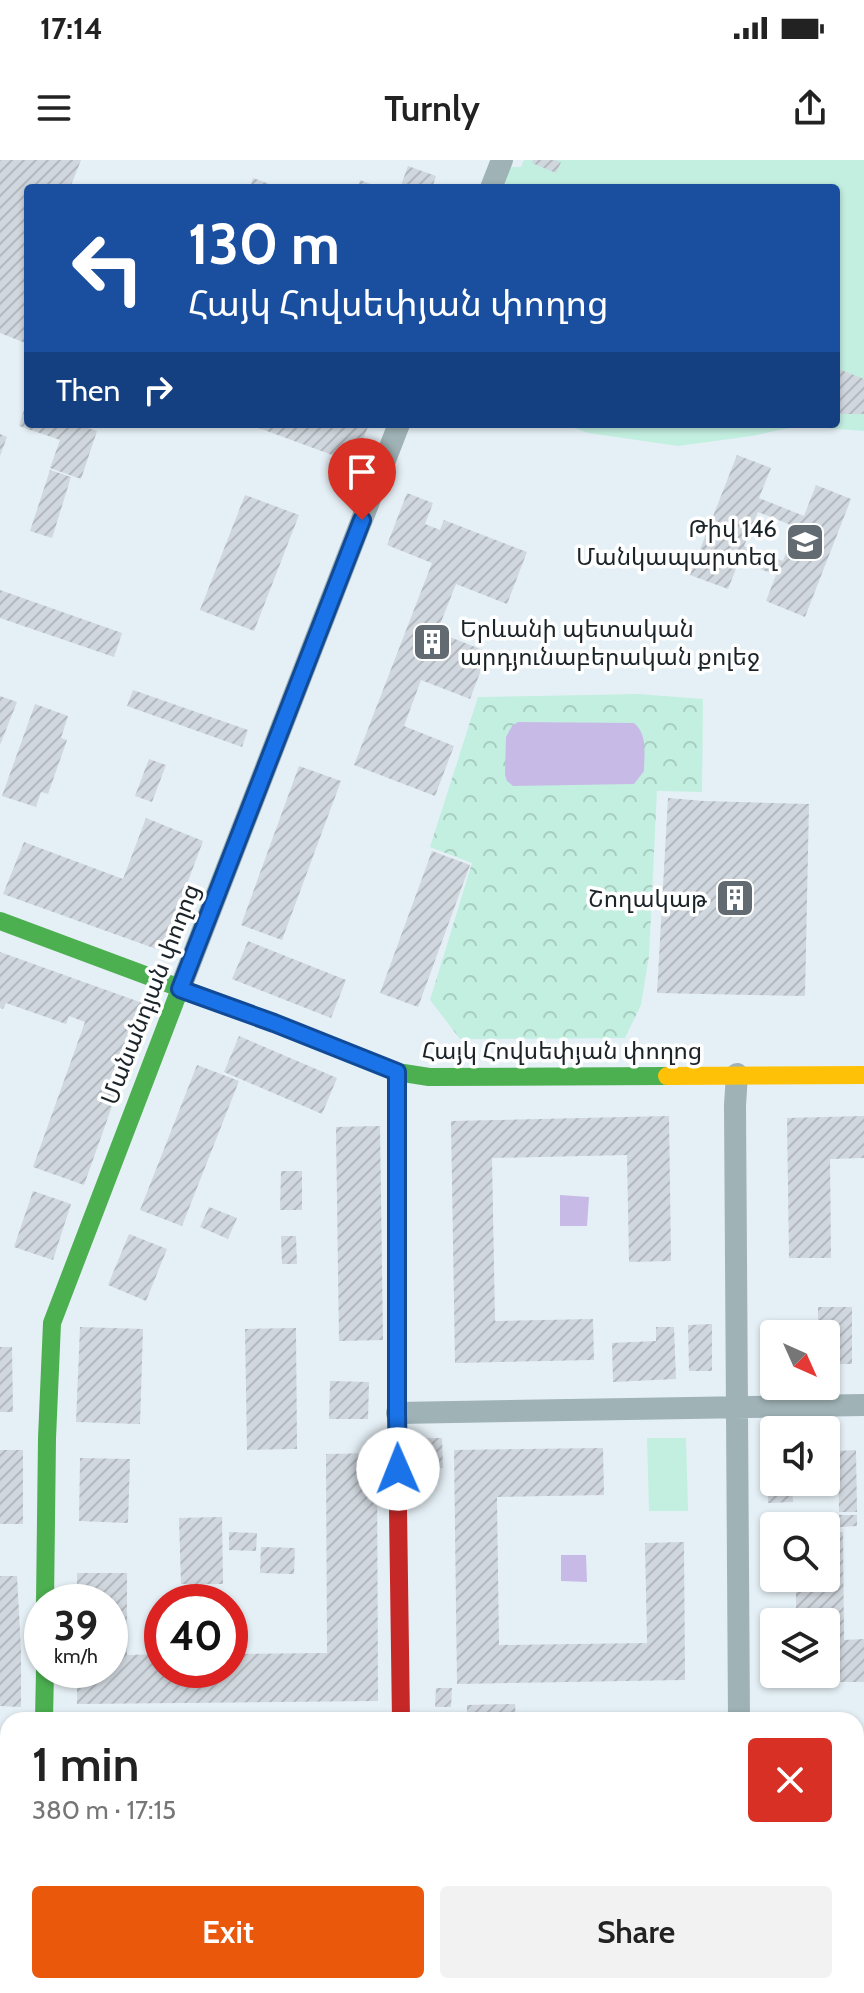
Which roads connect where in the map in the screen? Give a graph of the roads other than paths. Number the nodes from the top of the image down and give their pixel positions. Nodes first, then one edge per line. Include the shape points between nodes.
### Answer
1 (502, 160) edge
2 (493, 184) edge
3 (397, 428) edge
4 (0, 921) edge
5 (180, 989) junction
6 (397, 1072) junction
7 (737, 1074) junction
8 (864, 1075) edge
9 (864, 1405) edge
10 (738, 1407) junction
11 (397, 1413) junction
12 (45, 1584) edge
13 (45, 1688) edge
14 (44, 1712) edge
15 (401, 1712) edge
16 (739, 1712) edge

1 - 2 street
3 - 5 street, Մանանդյան փողոց
4 - 5 street, Հայկ Հովսեփյան փողոց
5 - 6 street, Հայկ Հովսեփյան փողոց
5 - 12 street, Մանանդյան փողոց via 52,1323
6 - 7 street, Հայկ Հովսեփյան փողոց via 429,1077
6 - 11 street
7 - 8 street, Հայկ Հովսեփյան փողոց
7 - 10 street
9 - 10 street
10 - 11 street
10 - 16 street
11 - 15 street
13 - 14 street

